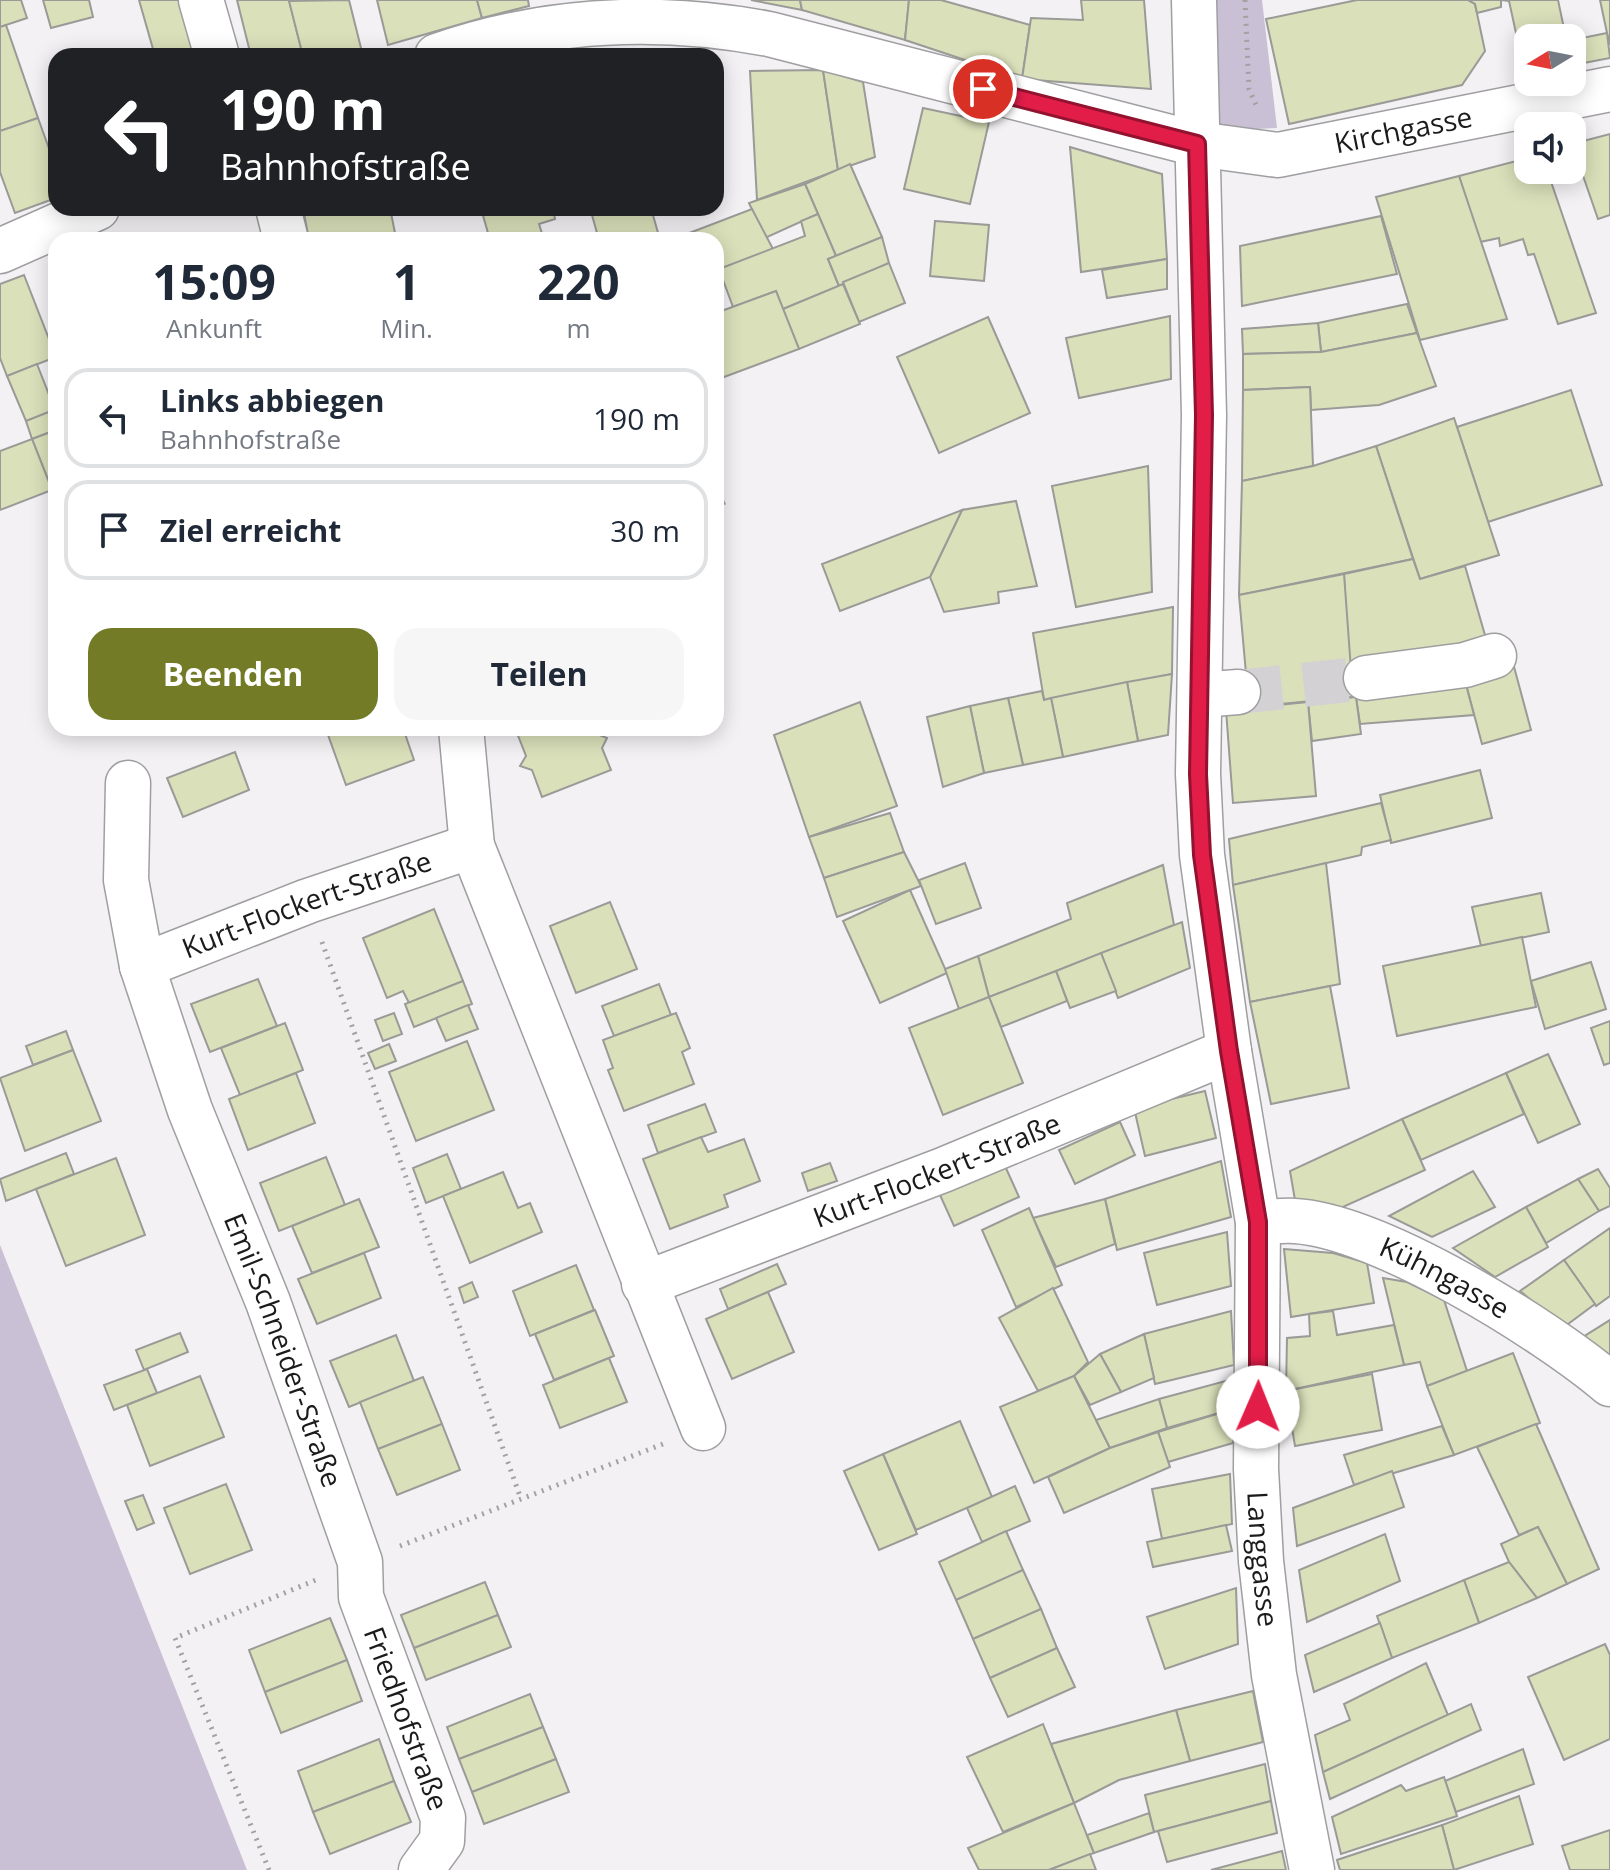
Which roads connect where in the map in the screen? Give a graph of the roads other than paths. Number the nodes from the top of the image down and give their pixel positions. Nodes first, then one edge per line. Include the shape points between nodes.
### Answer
1 (201, 0) edge
2 (1194, 0) edge
3 (215, 48) edge
4 (463, 48) edge
5 (1610, 89) edge
6 (1197, 144) junction
7 (81, 223) edge
8 (55, 232) edge
9 (48, 234) edge
10 (0, 251) edge
11 (1494, 656) dead end
12 (1366, 678) tunnel mouth
13 (462, 736) edge
14 (128, 783) dead end
15 (472, 846) junction
16 (142, 966) junction
17 (1229, 1051) junction
18 (1258, 1222) junction
19 (644, 1284) junction
20 (1610, 1384) edge
21 (703, 1428) road end
22 (360, 1562) joint
23 (421, 1870) edge
24 (1312, 1870) edge

1 - 3 street
2 - 6 street, Langgasse
4 - 6 street, Kirchgasse via 573,23 712,23
5 - 6 street, Kirchgasse via 1278,155
6 - 17 street, Langgasse via 1219,694 1202,855
7 - 8 street
9 - 10 street
11 - 12 street
13 - 15 street
14 - 16 street, Emil-Schneider-Straße via 126,880
15 - 16 street, Kurt-Flockert-Straße via 308,901
15 - 19 street
16 - 22 street, Emil-Schneider-Straße via 190,1110 268,1302
17 - 18 street, Langgasse
17 - 19 street, Kurt-Flockert-Straße via 943,1170
18 - 20 street, Kühngasse via 1296,1221 1372,1241 1523,1322
18 - 24 street, Langgasse via 1256,1469 1261,1561 1274,1675
19 - 21 street
22 - 23 street, Friedhofstraße via 361,1597 443,1818 442,1841

